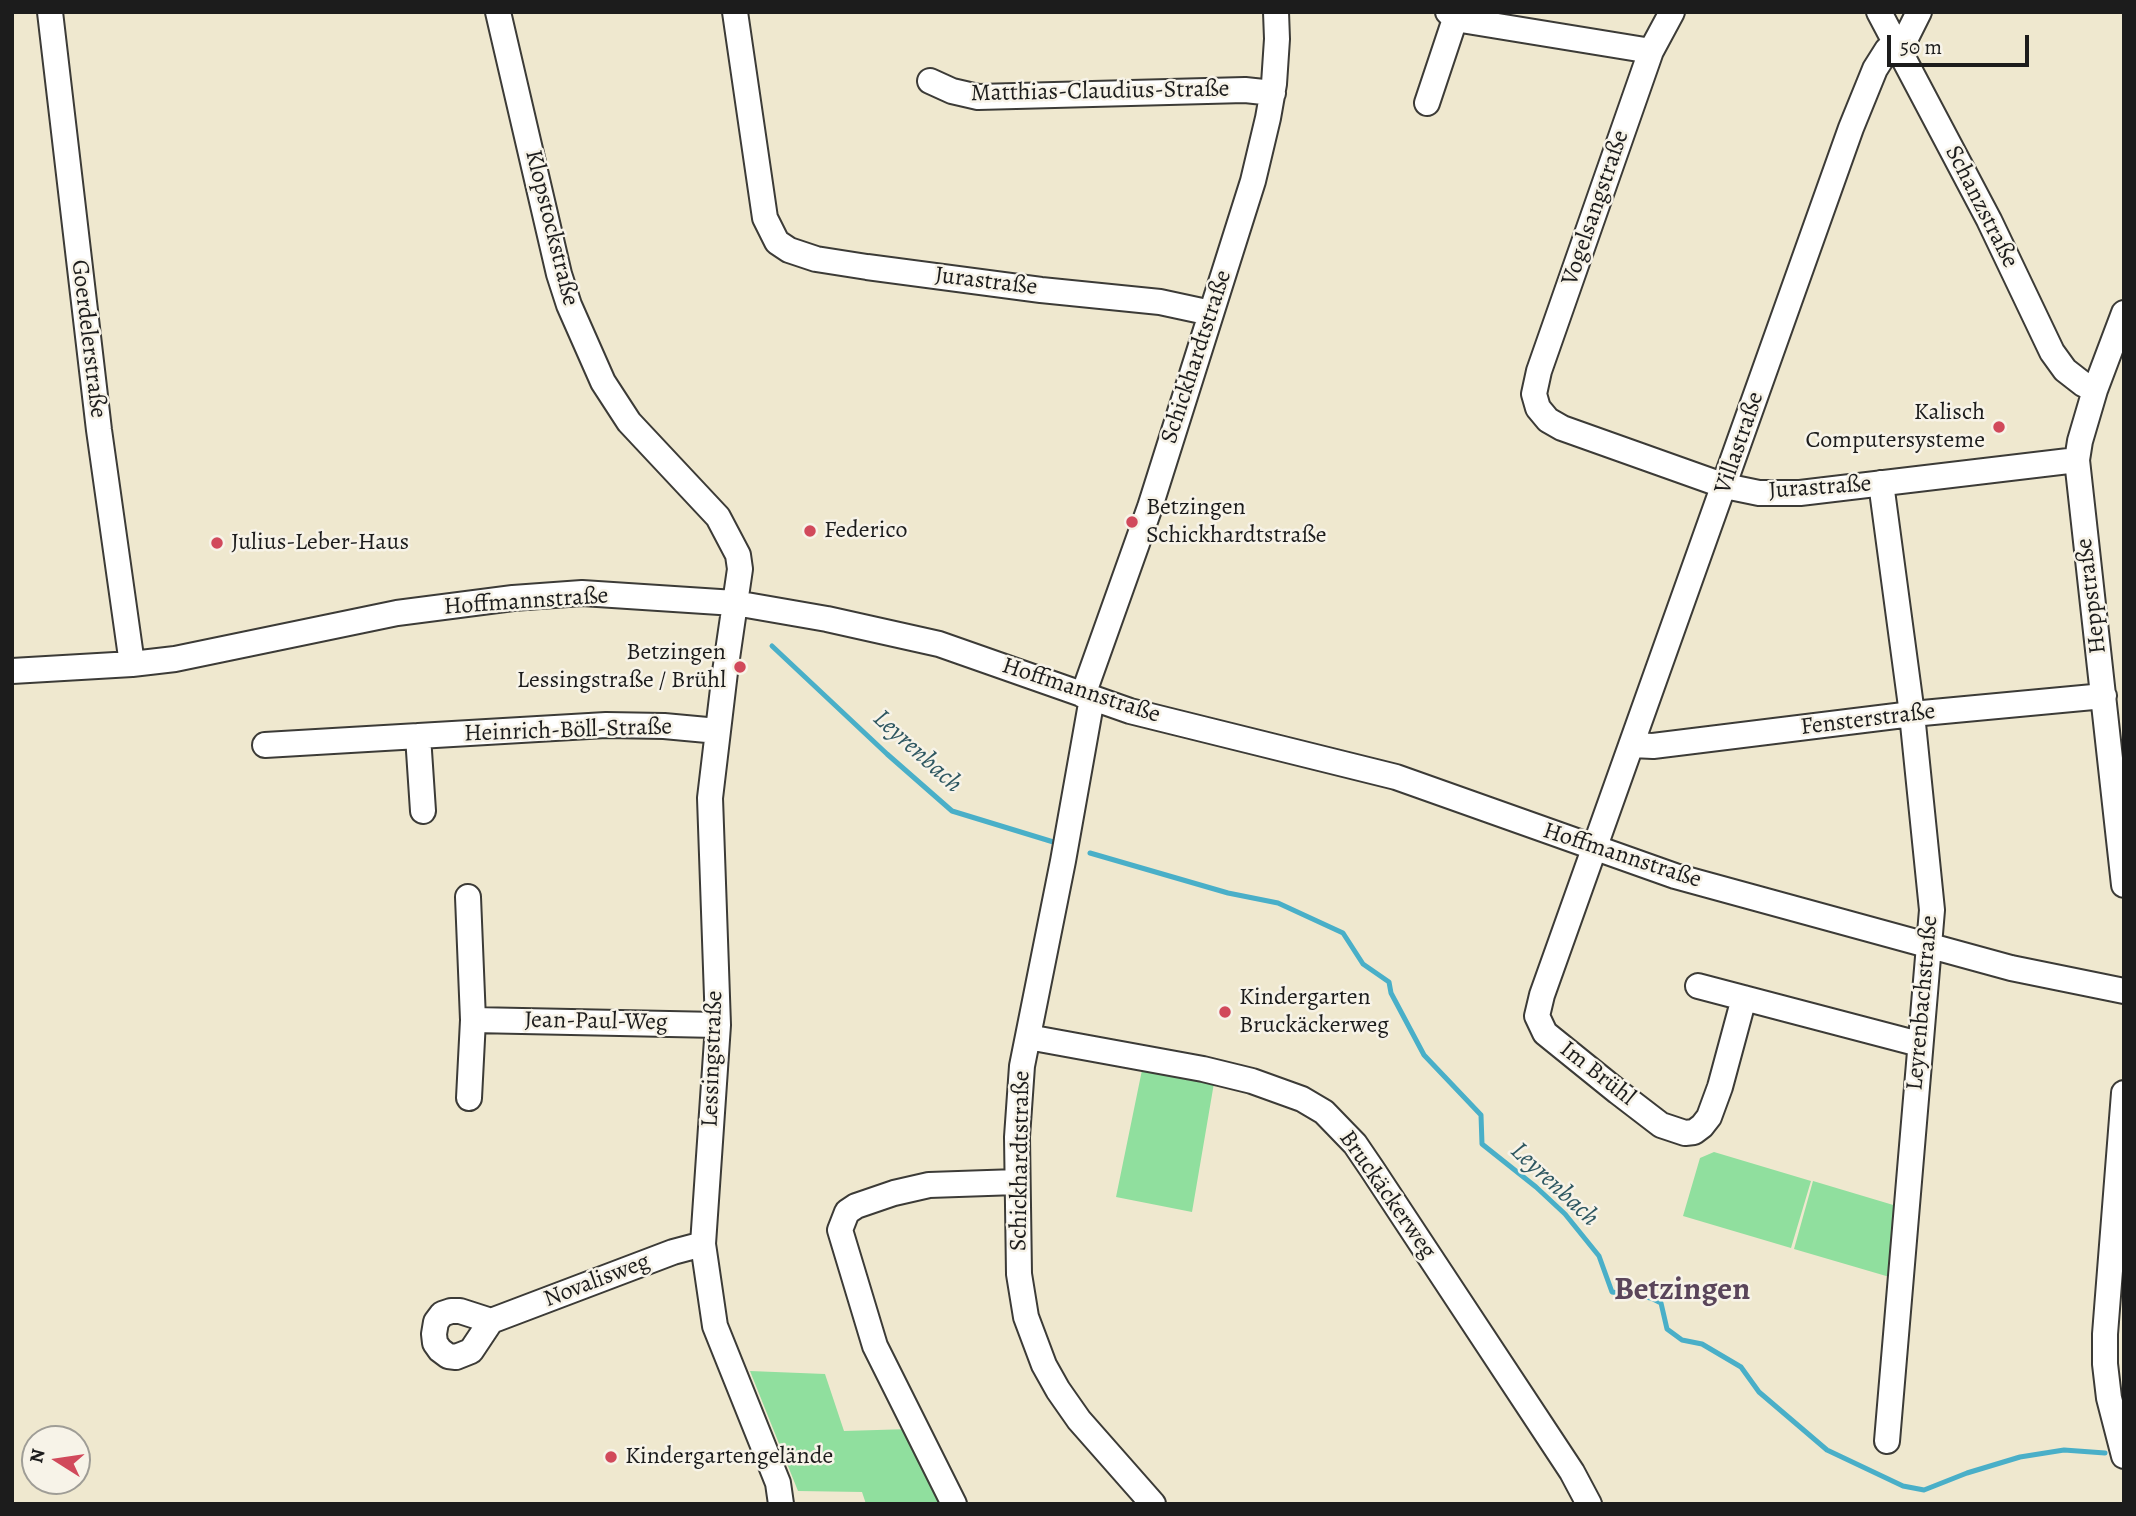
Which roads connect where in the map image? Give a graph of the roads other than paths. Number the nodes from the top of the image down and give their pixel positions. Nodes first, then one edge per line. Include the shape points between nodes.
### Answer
1 (50, 12) edge
2 (498, 12) edge
3 (735, 12) edge
4 (1276, 12) edge
5 (1672, 12) edge
6 (1879, 12) edge
7 (1919, 12) edge
8 (1451, 16) edge
9 (1897, 46) junction
10 (1651, 51) junction
11 (930, 81) dead end
12 (1273, 93) junction
13 (1427, 103) dead end
14 (1211, 313) junction
15 (2124, 313) edge
16 (2095, 390) junction
17 (1538, 408) joint
18 (2077, 460) junction
19 (1881, 483) junction
20 (1725, 486) junction
21 (735, 603) junction
22 (132, 664) junction
23 (12, 671) edge
24 (1087, 696) junction
25 (2104, 696) junction
26 (1912, 714) junction
27 (718, 731) junction
28 (418, 736) junction
29 (265, 745) dead end
30 (1632, 745) junction
31 (423, 811) dead end
32 (1594, 849) junction
33 (2124, 885) edge
34 (468, 897) dead end
35 (1929, 946) junction
36 (1698, 986) dead end
37 (2124, 991) edge
38 (1744, 998) junction
39 (473, 1020) junction
40 (718, 1024) junction
41 (1028, 1037) junction
42 (1919, 1044) junction
43 (2124, 1093) edge
44 (469, 1098) dead end
45 (1017, 1182) junction
46 (703, 1244) junction
47 (491, 1321) dead end
48 (1887, 1441) dead end
49 (2124, 1456) edge
50 (781, 1504) edge
51 (954, 1504) edge
52 (1153, 1504) edge
53 (1589, 1504) edge

1 - 22 street, Goerdelerstraße via 99,430
2 - 21 street, Klopstockstraße via 569,305 603,382 629,422 718,517 738,555
3 - 14 street, Jurastraße via 765,218 770,232 789,250 816,259 1160,302
4 - 12 street, Schickhardtstraße
5 - 10 street, Vogelsangstraße
6 - 9 street, Schanzstraße
7 - 9 street, Villastraße
8 - 10 street
8 - 13 street
9 - 16 street, Schanzstraße via 2052,352 2065,370
9 - 20 street, Villastraße via 1881,59 1863,95
10 - 17 street, Vogelsangstraße via 1539,371 1534,394
11 - 12 street, Matthias-Claudius-Straße via 978,97
12 - 14 street, Schickhardtstraße via 1253,181
14 - 24 street, Schickhardtstraße
15 - 16 street, Heppstraße
16 - 18 street, Heppstraße
17 - 20 street, Jurastraße via 1562,428
18 - 19 street, Jurastraße
18 - 25 street, Heppstraße
19 - 20 street, Jurastraße via 1780,494
19 - 26 street, Leyrenbachstraße
20 - 30 street, Villastraße
21 - 22 street, Hoffmannstraße via 582,593 513,598 397,613
21 - 24 street, Hoffmannstraße via 939,644
21 - 27 street, Lessingstraße
22 - 23 street, Hoffmannstraße
24 - 32 street, Hoffmannstraße via 1130,711 1396,777
24 - 41 street, Schickhardtstraße via 1063,861
25 - 26 street, Fensterstraße
25 - 33 street, Heppstraße
26 - 30 street, Fensterstraße via 1653,747
26 - 35 street, Leyrenbachstraße via 1932,910
27 - 28 street, Heinrich-Böll-Straße via 617,725
27 - 40 street, Lessingstraße via 710,798
28 - 29 street, Heinrich-Böll-Straße
28 - 31 street
30 - 32 street, Villastraße
32 - 35 street, Hoffmannstraße
32 - 38 street, Im Brühl via 1538,1006 1545,1033 1661,1125 1694,1132 1709,1117
34 - 39 street
35 - 37 street, Hoffmannstraße
35 - 42 street, Leyrenbachstraße
36 - 38 street
38 - 42 street
39 - 40 street, Jean-Paul-Weg
39 - 44 street
40 - 46 street, Lessingstraße
41 - 45 street, Schickhardtstraße via 1018,1099
41 - 53 street, Bruckäckerweg via 1235,1077 1282,1091 1324,1112 1372,1169
42 - 48 street, Leyrenbachstraße
43 - 49 street via 2105,1364
45 - 51 street via 929,1185 894,1193 847,1212 840,1230 875,1346
45 - 52 street, Schickhardtstraße via 1019,1274 1026,1317 1044,1365 1079,1420
46 - 47 street, Novalisweg
46 - 50 street, Lessingstraße via 715,1326 778,1483

